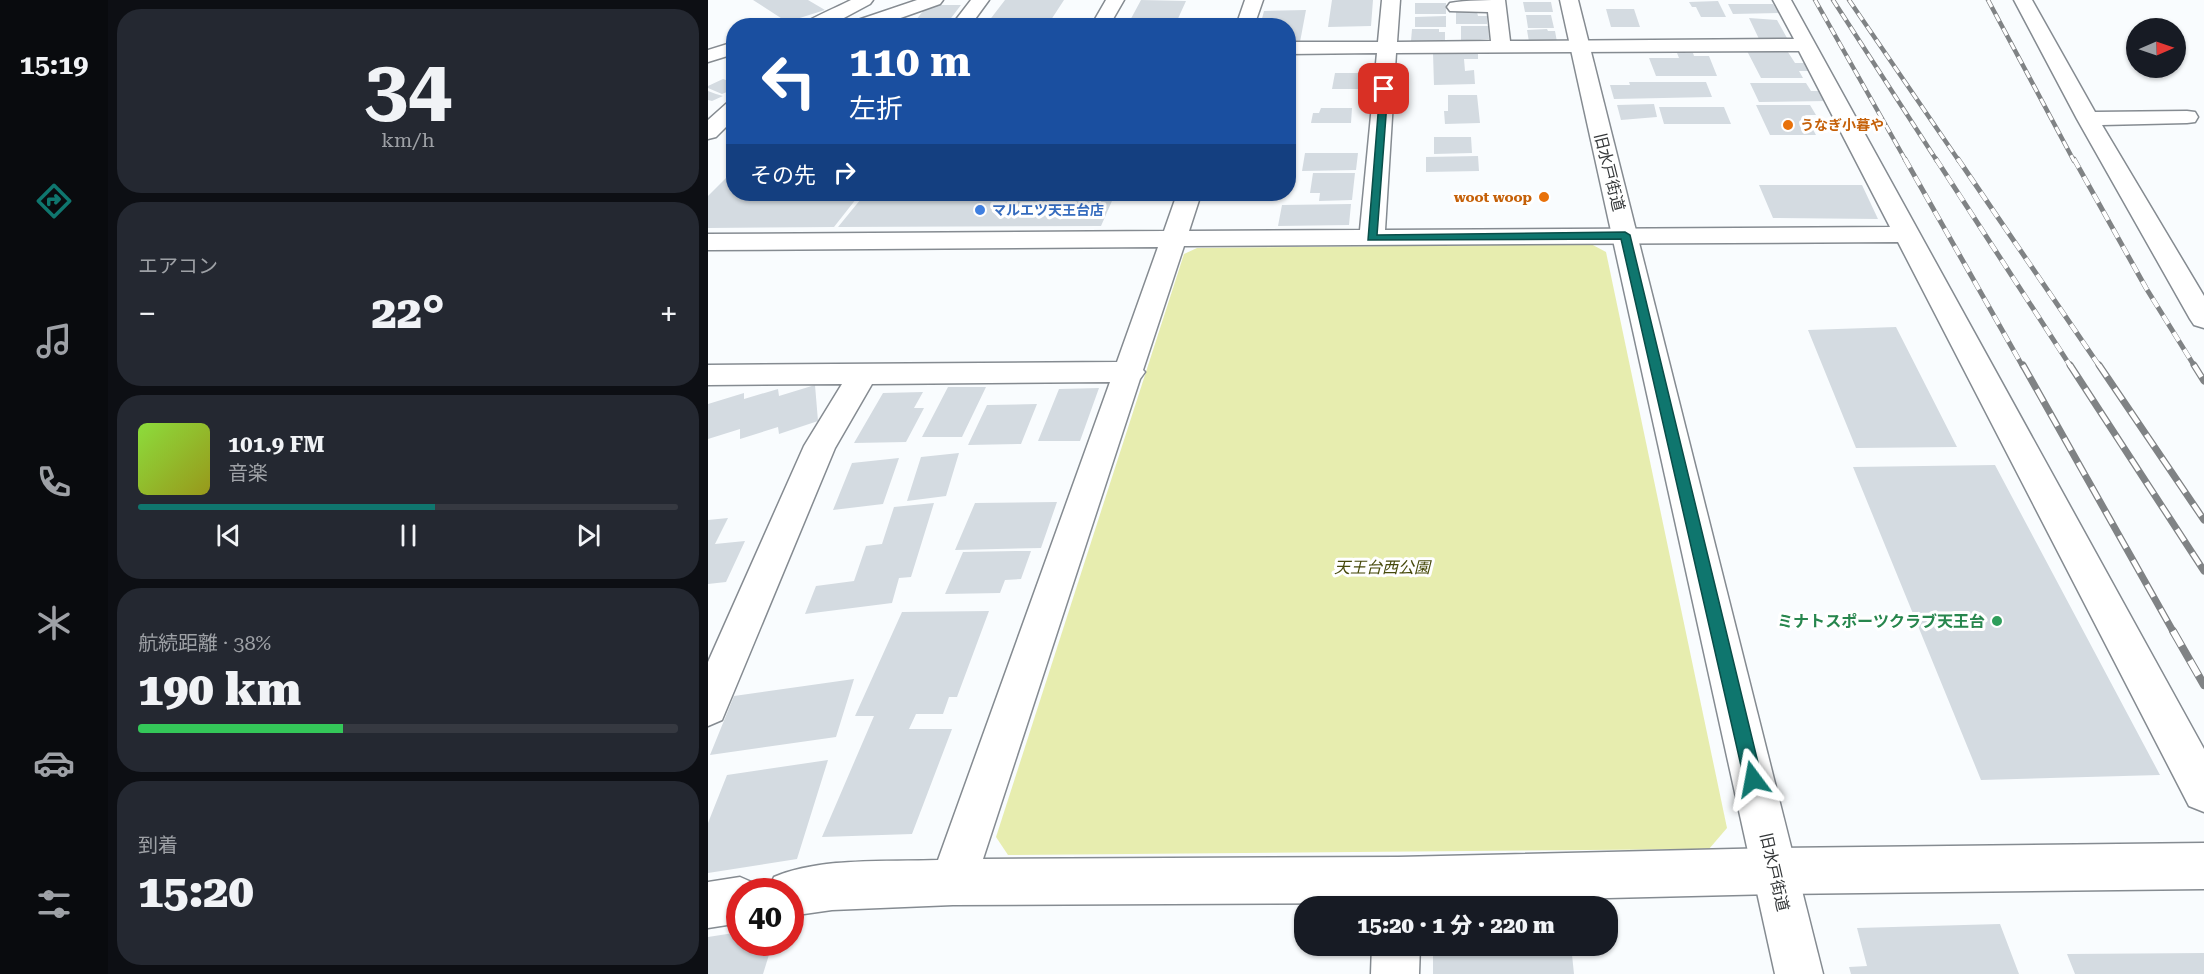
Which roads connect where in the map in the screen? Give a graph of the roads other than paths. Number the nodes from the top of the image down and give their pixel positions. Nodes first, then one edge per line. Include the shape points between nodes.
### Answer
1 (864, 0) edge
2 (934, 0) edge
3 (980, 0) edge
4 (1115, 0) edge
5 (1254, 0) edge
6 (1391, 0) edge
7 (1569, 0) edge
8 (1782, 0) edge
9 (2023, 0) edge
10 (1496, 4) edge
11 (1456, 7) dead end
12 (831, 18) edge
13 (882, 18) edge
14 (966, 18) edge
15 (1105, 18) edge
16 (1248, 18) edge
17 (1808, 45) junction
18 (1580, 46) junction
19 (1388, 47) junction
20 (1501, 47) junction
21 (1296, 48) edge
22 (726, 50) edge
23 (708, 56) edge
24 (726, 67) edge
25 (708, 73) edge
26 (2187, 117) dead end
27 (2088, 119) junction
28 (726, 120) edge
29 (714, 140) edge
30 (1187, 201) edge
31 (1908, 234) junction
32 (1625, 235) junction
33 (1372, 238) junction
34 (1175, 239) junction
35 (708, 242) edge
36 (2191, 277) edge
37 (2204, 319) edge
38 (1130, 372) junction
39 (863, 374) junction
40 (708, 375) edge
41 (708, 706) edge
42 (2204, 791) edge
43 (2204, 866) edge
44 (1774, 871) junction
45 (953, 882) junction
46 (804, 891) edge
47 (1398, 893) edge
48 (726, 902) edge
49 (708, 905) edge
50 (1396, 956) edge
51 (1395, 974) edge
52 (1799, 974) edge

1 - 12 street
2 - 13 street
3 - 14 street
4 - 15 street
5 - 16 street
6 - 19 street
7 - 18 street, 旧水戸街道
8 - 17 street
9 - 27 street
10 - 11 street
10 - 20 street
17 - 18 street
17 - 31 street
18 - 20 street
18 - 32 street, 旧水戸街道
19 - 20 street
19 - 21 street
19 - 33 street
22 - 23 street
24 - 25 street
26 - 27 street
27 - 36 street
28 - 29 street
30 - 34 street
31 - 32 street
31 - 42 street
32 - 33 street
32 - 44 street, 旧水戸街道
33 - 34 street
34 - 35 street
34 - 38 street
36 - 37 street
38 - 39 street
38 - 45 street
39 - 40 street
39 - 41 street via 820,446
43 - 44 street
44 - 47 street
44 - 52 street, 旧水戸街道
45 - 46 street
45 - 47 street
48 - 49 street
50 - 51 street

